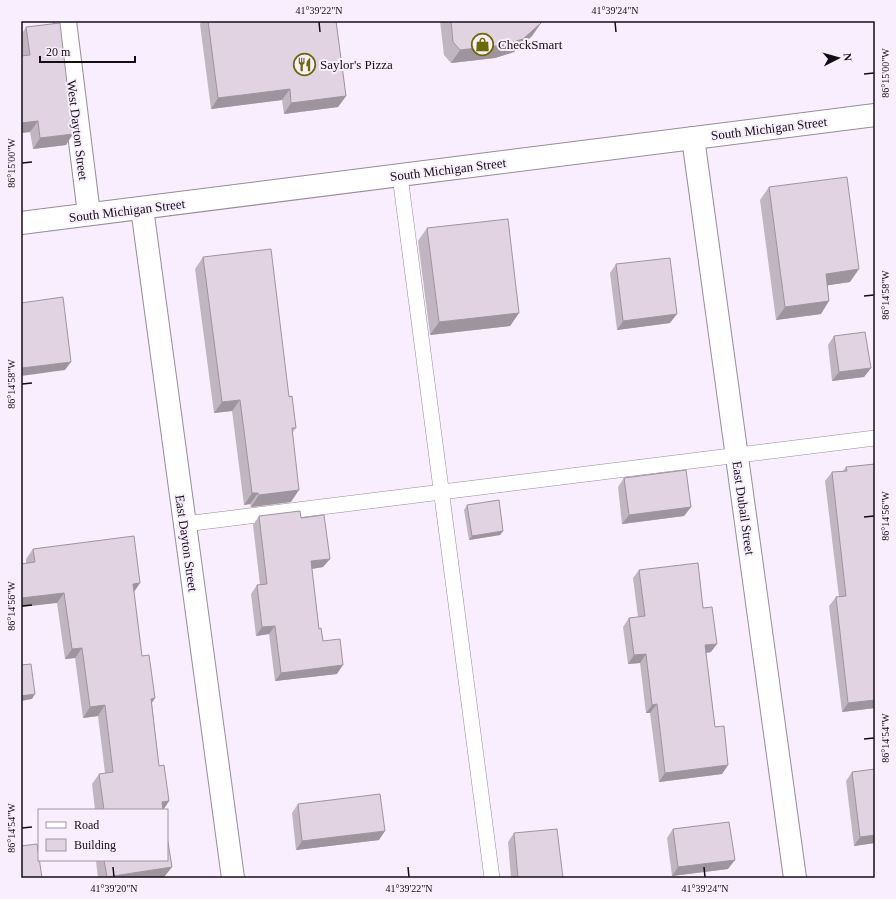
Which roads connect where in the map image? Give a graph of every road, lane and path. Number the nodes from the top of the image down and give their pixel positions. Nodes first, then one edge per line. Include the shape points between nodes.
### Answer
1 (65, 21) edge
2 (875, 115) edge
3 (693, 138) junction
4 (400, 176) junction
5 (142, 208) junction
6 (89, 214) junction
7 (21, 223) edge
8 (875, 438) edge
9 (737, 456) junction
10 (440, 491) junction
11 (185, 524) junction
12 (233, 878) edge
13 (492, 878) edge
14 (795, 878) edge

1 - 6 street, West Dayton Street
2 - 3 street, South Michigan Street
3 - 4 street, South Michigan Street
3 - 9 street, East Dubail Street
4 - 5 street, South Michigan Street
4 - 10 lane
5 - 6 street, South Michigan Street
5 - 11 street, East Dayton Street
6 - 7 street, South Michigan Street
8 - 9 lane
9 - 10 lane
9 - 14 street, East Dubail Street
10 - 11 lane
10 - 13 lane
11 - 12 street, East Dayton Street

